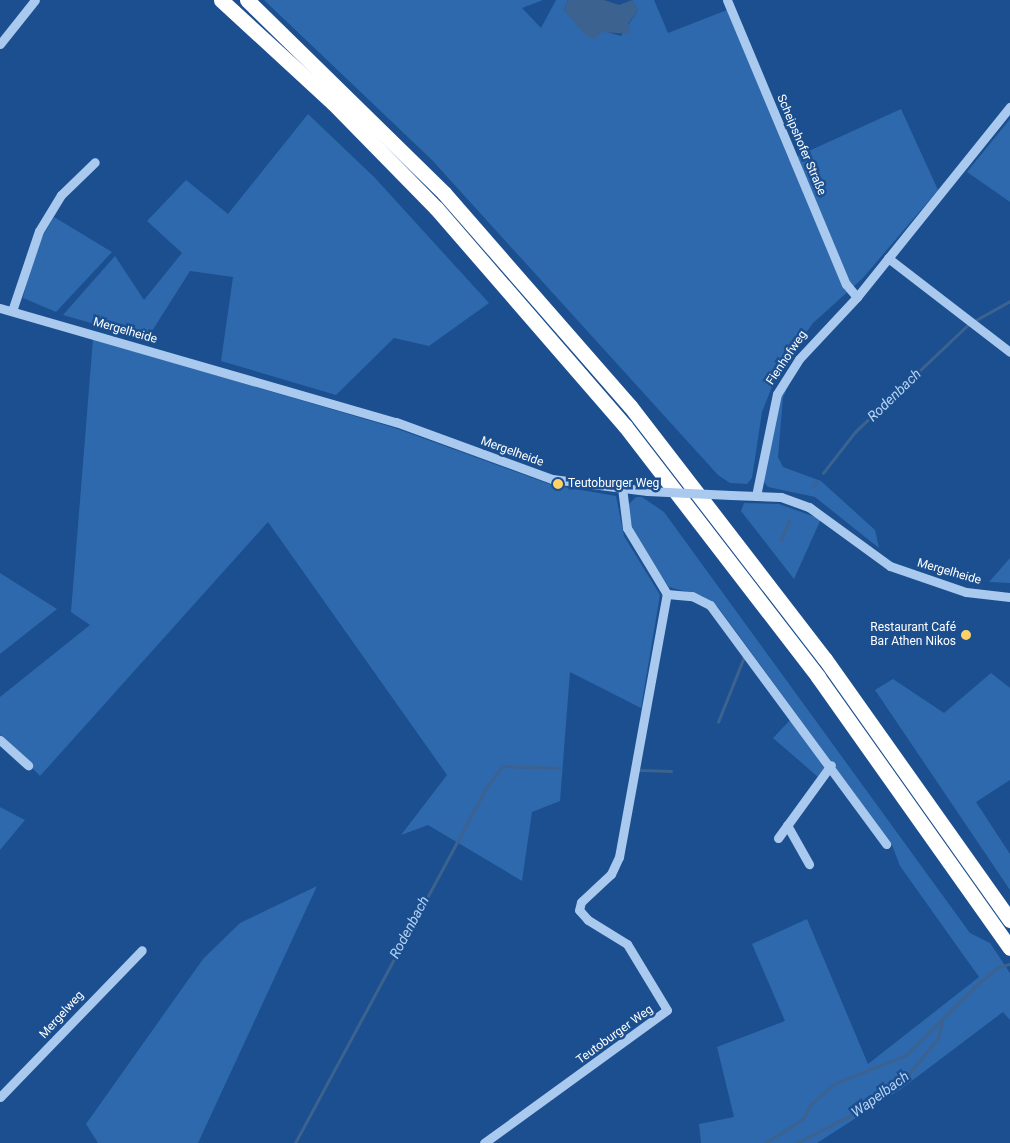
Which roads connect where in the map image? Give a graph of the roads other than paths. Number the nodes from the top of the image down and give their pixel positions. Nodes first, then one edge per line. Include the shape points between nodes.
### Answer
1 (35, 0) edge
2 (221, 0) edge
3 (247, 0) edge
4 (727, 0) edge
5 (0, 44) edge
6 (1010, 108) edge
7 (95, 162) dead end
8 (888, 258) junction
9 (857, 297) junction
10 (0, 308) edge
11 (12, 311) junction
12 (1010, 352) edge
13 (622, 490) junction
14 (756, 496) junction
15 (666, 594) junction
16 (1010, 598) edge
17 (0, 740) edge
18 (28, 765) dead end
19 (831, 765) junction
20 (787, 824) junction
21 (778, 838) dead end
22 (886, 844) dead end
23 (809, 864) dead end
24 (1010, 920) edge
25 (1006, 943) edge
26 (142, 950) dead end
27 (0, 1096) edge
28 (484, 1143) edge

1 - 5 street
2 - 25 highway via 333,103 436,208 619,418 818,677
3 - 24 highway via 444,192 630,406 826,659
4 - 9 street, Scheipshofer Straße via 846,284
6 - 8 street, Fienhofweg
7 - 11 street via 61,195 39,230
8 - 9 street, Fienhofweg
8 - 12 street
9 - 14 street, Fienhofweg via 810,342 777,394
10 - 11 street, Mergelheide
11 - 13 street, Mergelheide via 396,422 552,479
13 - 14 street, Mergelheide, bridge
13 - 15 street via 627,528
14 - 16 street, Mergelheide via 781,498 809,507 890,566 924,581
15 - 19 street via 692,596 710,605
15 - 28 street, Teutoburger Weg via 619,857 611,874 581,902 580,910 588,920 627,944 667,1010
17 - 18 street
19 - 20 street
19 - 22 street
20 - 21 street
20 - 23 street
26 - 27 street, Mergelweg

